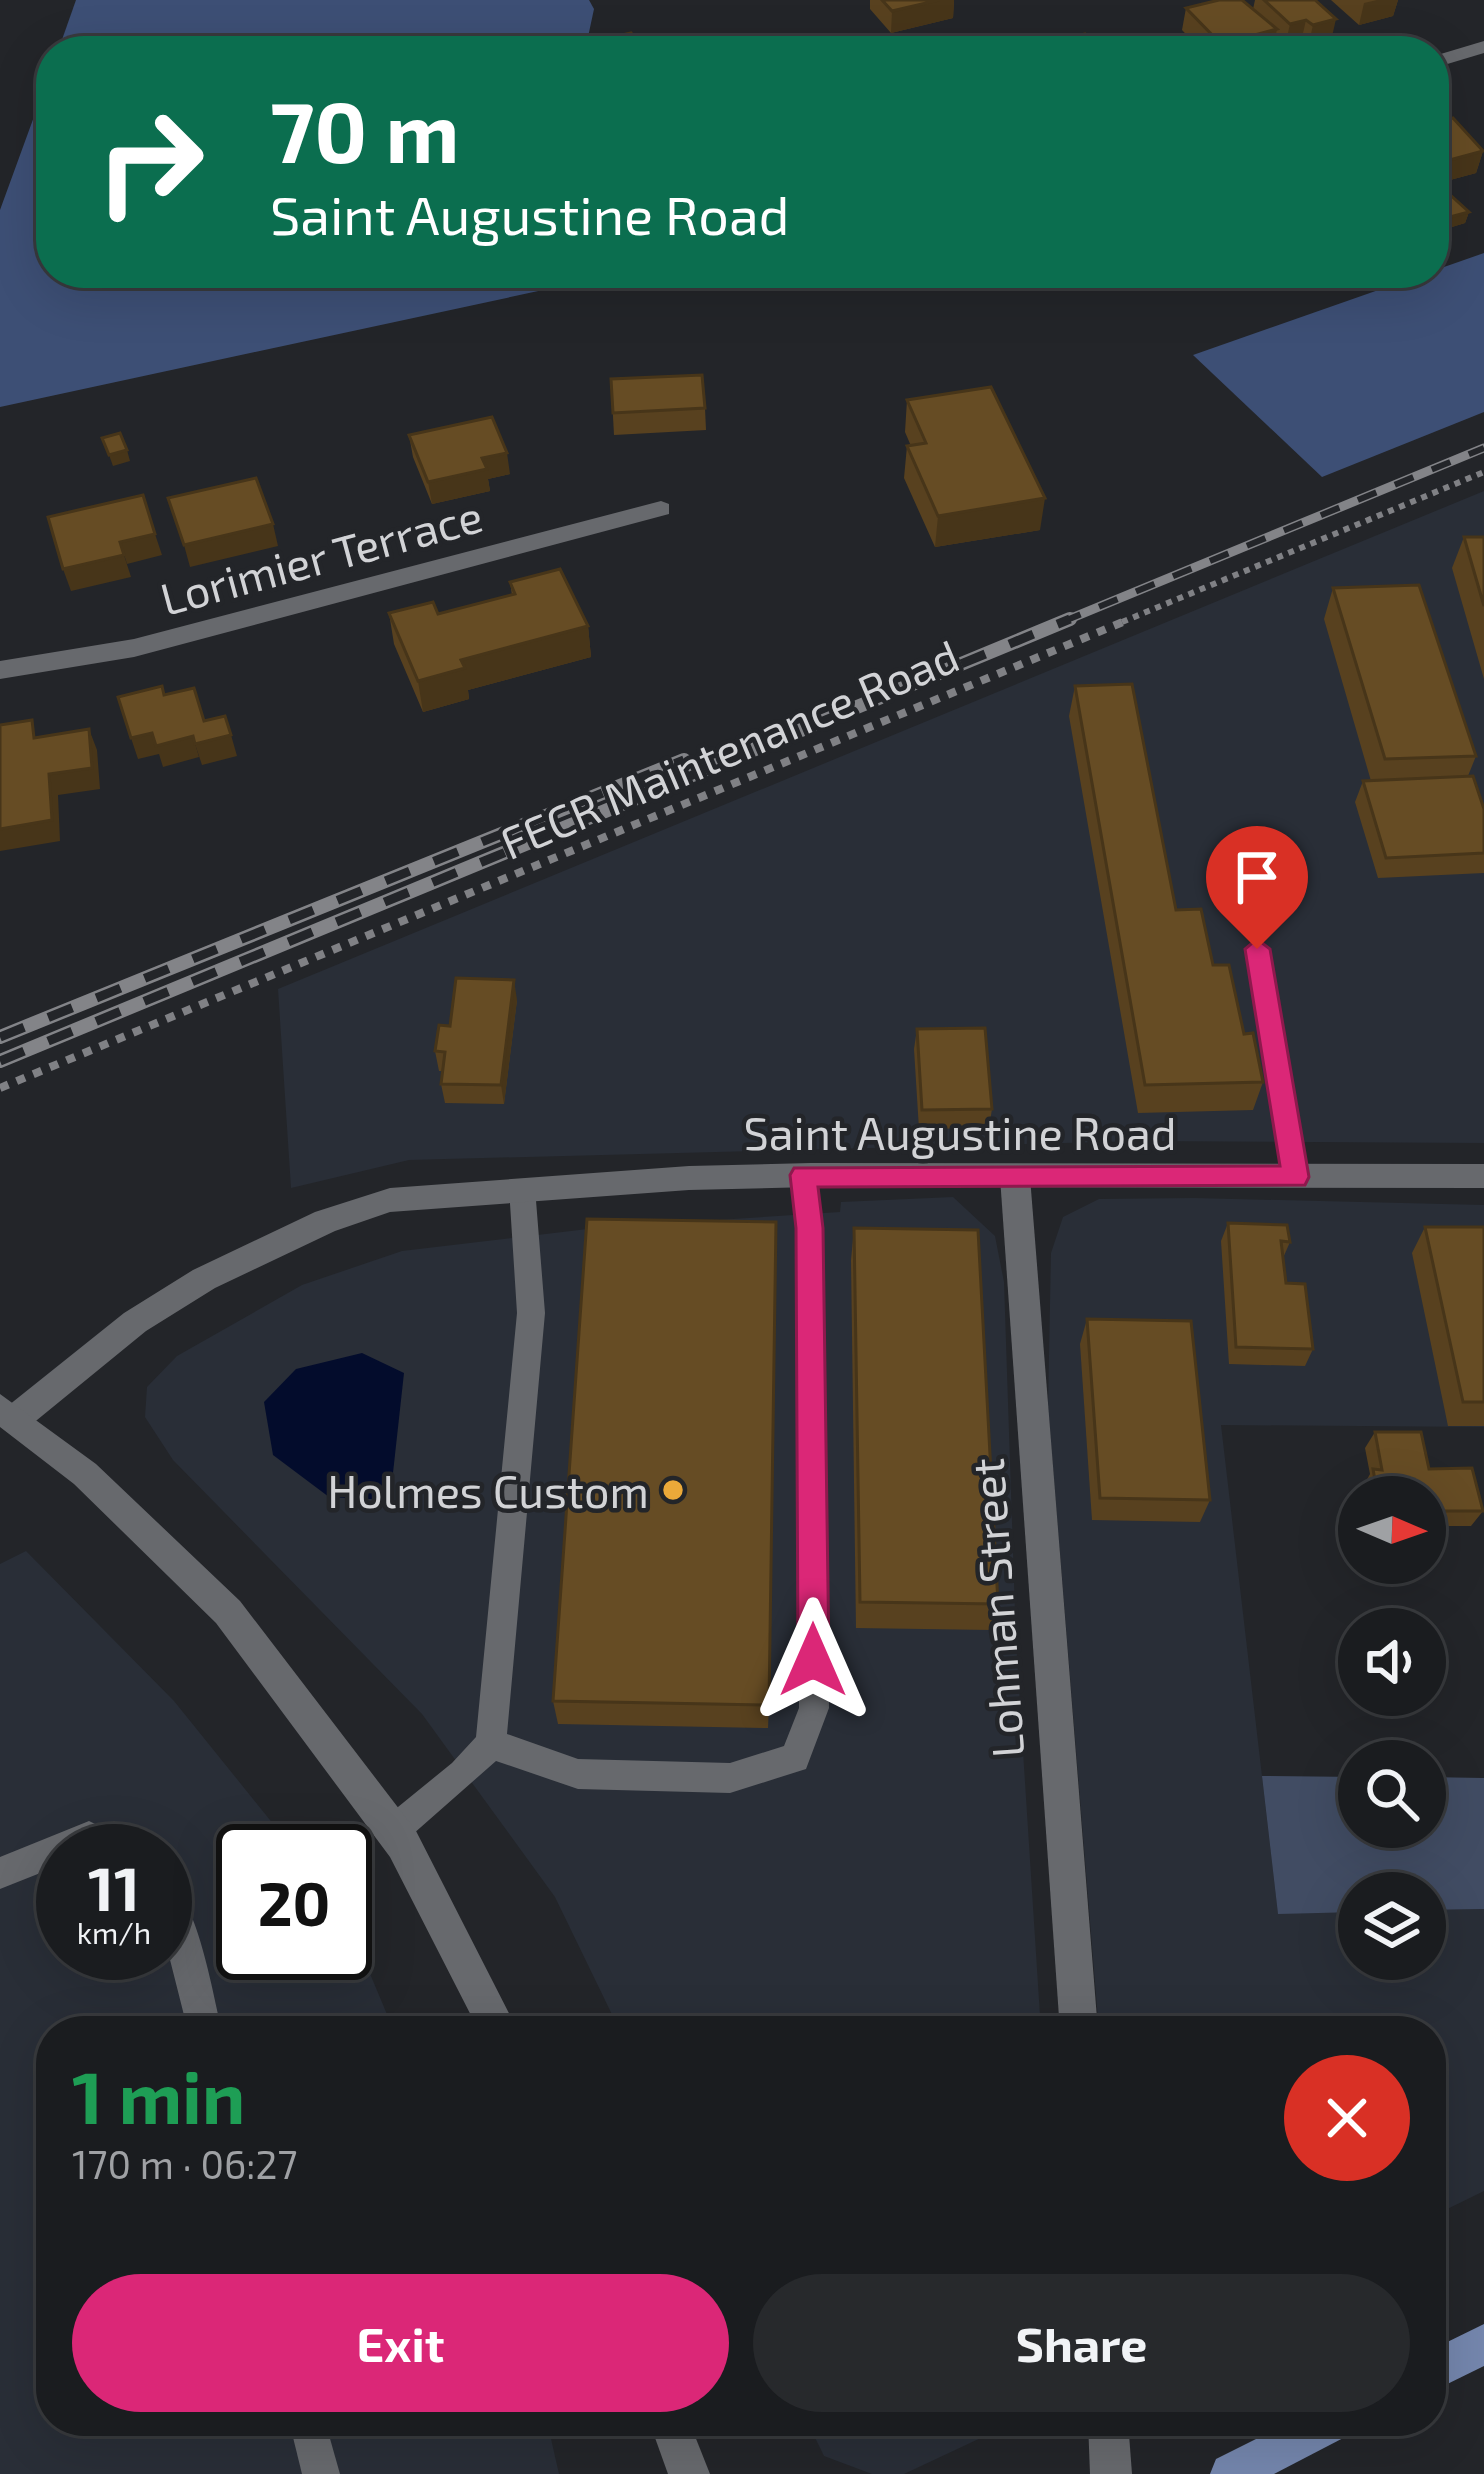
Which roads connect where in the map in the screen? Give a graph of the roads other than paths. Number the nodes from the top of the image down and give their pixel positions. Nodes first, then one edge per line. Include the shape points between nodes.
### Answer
1 (1484, 47) edge
2 (1449, 58) edge
3 (661, 509) dead end
4 (0, 670) edge
5 (1257, 949) dead end
6 (803, 1175) junction
7 (1015, 1177) junction
8 (1295, 1177) junction
9 (1484, 1177) edge
10 (522, 1188) junction
11 (5, 1420) edge
12 (491, 1744) junction
13 (393, 1832) junction
14 (36, 1858) edge
15 (0, 1873) edge
16 (192, 1980) edge
17 (201, 2016) edge
18 (491, 2016) edge
19 (1078, 2016) edge
20 (1484, 2344) edge
21 (1446, 2364) edge
22 (311, 2436) edge
23 (675, 2436) edge
24 (1109, 2436) edge
25 (1305, 2436) edge
26 (321, 2474) edge
27 (689, 2474) edge
28 (1112, 2474) edge
29 (1231, 2474) edge

1 - 2 street
3 - 4 street, Lorimier Terrace via 134,648
5 - 8 lane
6 - 7 street, Saint Augustine Road
6 - 10 street, Saint Augustine Road
6 - 12 lane via 814,1708 795,1758 730,1778 578,1774
7 - 8 street, Saint Augustine Road
7 - 19 street, Lohman Street
8 - 9 street, Saint Augustine Road
10 - 11 street, Saint Augustine Road via 390,1200 326,1221 204,1279
10 - 12 lane via 531,1313
11 - 13 street via 85,1474 228,1612
12 - 13 lane
13 - 18 street
14 - 15 lane
16 - 17 lane
20 - 21 main road
22 - 26 lane
23 - 27 street
24 - 28 street
25 - 29 main road

